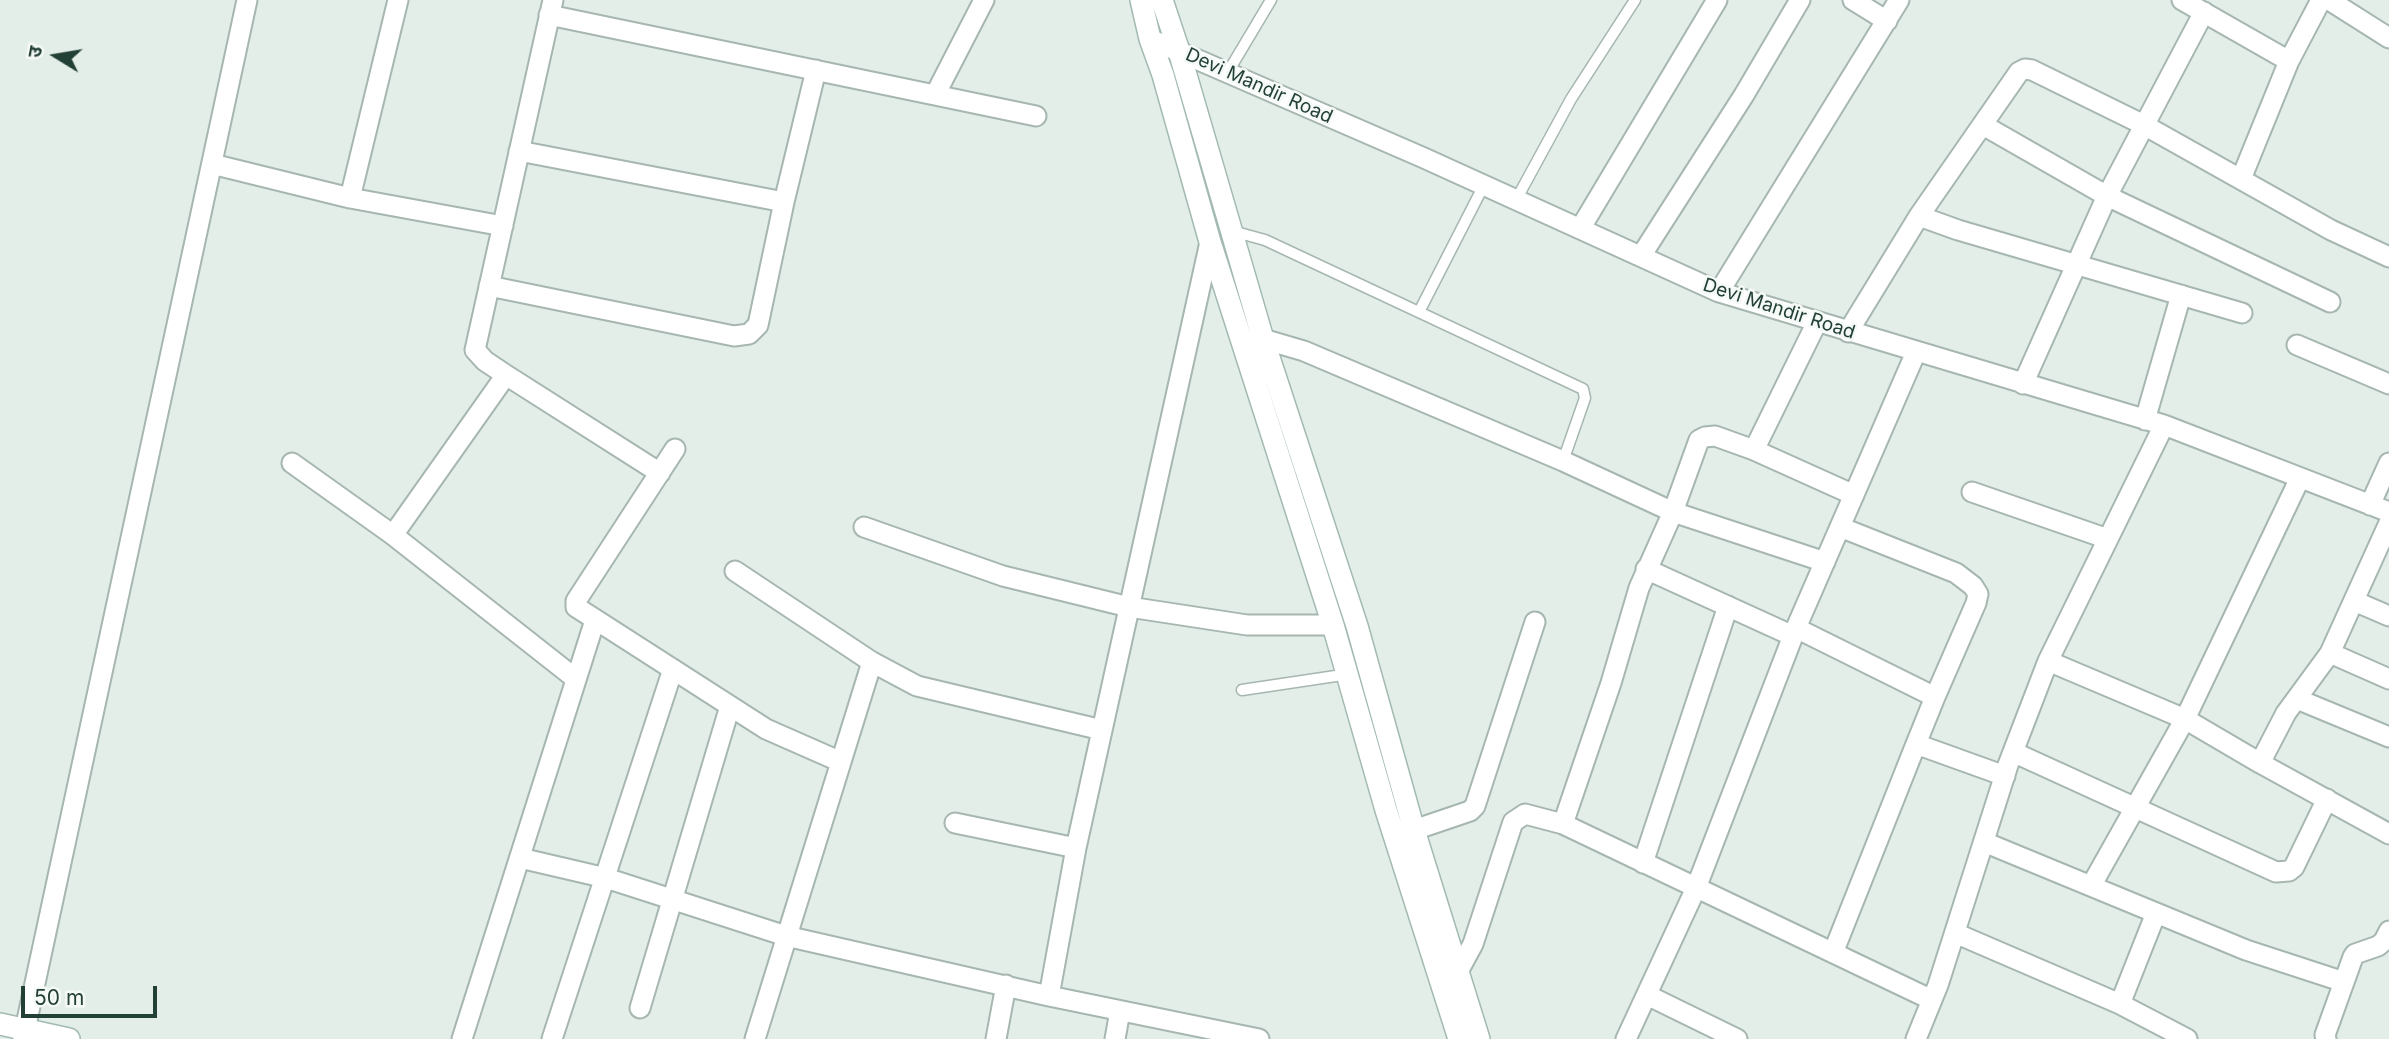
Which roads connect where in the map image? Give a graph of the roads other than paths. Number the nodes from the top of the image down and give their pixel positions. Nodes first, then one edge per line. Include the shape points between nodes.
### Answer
1 (247, 0) edge
2 (398, 0) edge
3 (984, 0) edge
4 (1271, 0) edge
5 (1635, 0) edge
6 (1717, 0) edge
7 (1800, 0) edge
8 (1853, 0) edge
9 (1899, 0) edge
10 (2182, 0) edge
11 (2320, 0) edge
12 (2329, 0) edge
13 (1156, 1) edge
14 (551, 7) edge
15 (2204, 12) junction
16 (1887, 21) junction
17 (2389, 38) edge
18 (1150, 39) junction
19 (1179, 51) junction
20 (2289, 61) junction
21 (816, 70) junction
22 (1228, 72) junction
23 (935, 95) junction
24 (1036, 116) dead end
25 (1983, 125) junction
26 (2144, 125) junction
27 (519, 151) junction
28 (212, 164) junction
29 (2241, 179) junction
30 (1485, 186) junction
31 (2107, 196) junction
32 (350, 198) junction
33 (1517, 200) junction
34 (784, 202) junction
35 (1919, 216) junction
36 (503, 226) junction
37 (1580, 229) junction
38 (1232, 231) junction
39 (1210, 242) junction
40 (1641, 256) junction
41 (2389, 257) edge
42 (2075, 265) junction
43 (489, 286) junction
44 (1719, 292) junction
45 (2181, 295) junction
46 (2330, 302) dead end
47 (1419, 312) junction
48 (2242, 313) dead end
49 (1817, 323) junction
50 (1848, 332) junction
51 (1263, 339) junction
52 (2297, 345) dead end
53 (1916, 352) junction
54 (506, 375) junction
55 (2023, 384) junction
56 (2389, 384) edge
57 (2155, 423) junction
58 (674, 449) dead end
59 (1754, 450) junction
60 (1563, 461) junction
61 (292, 463) dead end
62 (2389, 463) edge
63 (660, 473) junction
64 (2300, 478) junction
65 (1972, 492) dead end
66 (1854, 495) junction
67 (2370, 505) junction
68 (1673, 512) junction
69 (2389, 512) edge
70 (2389, 523) edge
71 (864, 527) dead end
72 (1840, 527) junction
73 (393, 535) junction
74 (2108, 540) junction
75 (1825, 562) junction
76 (1646, 569) junction
77 (735, 571) dead end
78 (2354, 601) junction
79 (1728, 606) junction
80 (1129, 607) junction
81 (2389, 616) edge
82 (595, 620) junction
83 (1535, 622) dead end
84 (1333, 625) junction
85 (1794, 632) junction
86 (2330, 653) junction
87 (2048, 661) junction
88 (872, 662) junction
89 (673, 669) junction
90 (1369, 671) junction
91 (1347, 674) junction
92 (576, 679) junction
93 (2389, 679) edge
94 (1242, 690) dead end
95 (1935, 697) junction
96 (2297, 699) junction
97 (730, 706) junction
98 (2185, 719) junction
99 (1102, 730) junction
100 (2389, 737) edge
101 (1916, 744) junction
102 (2014, 752) junction
103 (841, 762) junction
104 (2260, 763) junction
105 (2005, 776) junction
106 (2327, 799) junction
107 (2135, 807) junction
108 (954, 824) dead end
109 (1563, 824) junction
110 (1414, 830) junction
111 (2389, 834) edge
112 (1984, 842) junction
113 (1076, 848) junction
114 (520, 858) junction
115 (1643, 863) junction
116 (606, 878) junction
117 (2091, 886) junction
118 (1696, 888) junction
119 (673, 901) junction
120 (2156, 913) junction
121 (2389, 931) edge
122 (1955, 933) junction
123 (786, 936) junction
124 (1833, 953) junction
125 (1459, 972) junction
126 (2343, 982) junction
127 (1006, 985) junction
128 (1444, 994) junction
129 (1647, 995) junction
130 (1049, 996) junction
131 (1932, 1000) junction
132 (2120, 1004) junction
133 (640, 1008) dead end
134 (1121, 1011) junction
135 (0, 1024) edge
136 (24, 1034) edge
137 (69, 1039) edge
138 (462, 1039) edge
139 (552, 1039) edge
140 (755, 1039) edge
141 (996, 1039) edge
142 (1115, 1039) edge
143 (1259, 1039) edge
144 (1459, 1039) edge
145 (1479, 1039) edge
146 (1626, 1039) edge
147 (1737, 1039) edge
148 (1916, 1039) edge
149 (2187, 1039) edge
150 (2326, 1039) edge

1 - 28 street
2 - 32 street
3 - 23 street
4 - 22 lane
5 - 33 lane via 1571,99
6 - 37 street
7 - 40 street
8 - 16 street
9 - 16 street
10 - 15 street
11 - 20 street
12 - 17 street
13 - 18 street
13 - 19 street
14 - 21 street
14 - 27 street
15 - 20 street
15 - 26 street
16 - 44 street
18 - 19 street, Devi Mandir Road
18 - 39 street
19 - 22 street, Devi Mandir Road
19 - 38 street
20 - 29 street
21 - 23 street
21 - 34 street
22 - 30 street, Devi Mandir Road
23 - 24 street
25 - 26 street via 2025,69
25 - 31 street
25 - 35 street
26 - 29 street
26 - 31 street
27 - 34 street
27 - 36 street
28 - 32 street
28 - 136 street
29 - 41 street
30 - 33 street, Devi Mandir Road
30 - 47 lane
31 - 42 street
31 - 46 street
32 - 36 street
33 - 37 street, Devi Mandir Road
34 - 43 street via 758,325 749,334 734,336
35 - 42 street
35 - 50 street
36 - 43 street
37 - 40 street, Devi Mandir Road
38 - 47 lane via 1265,240
38 - 51 street
39 - 80 street
39 - 84 street
40 - 44 street, Devi Mandir Road
42 - 45 street
42 - 55 street
43 - 54 street via 475,351
44 - 49 street, Devi Mandir Road
45 - 48 street
45 - 57 street
47 - 60 lane via 1583,389 1585,398
49 - 50 street, Devi Mandir Road
49 - 59 street
50 - 53 street, Devi Mandir Road
51 - 60 street via 1304,351
51 - 90 street
52 - 56 street
53 - 55 street, Devi Mandir Road
53 - 66 street
54 - 63 street
54 - 73 street
55 - 57 street, Devi Mandir Road
57 - 64 street, Devi Mandir Road
57 - 74 street
58 - 63 street
59 - 66 street
59 - 68 street via 1715,436 1699,440
60 - 68 street
61 - 73 street
62 - 67 street
63 - 82 street via 576,601 576,607
64 - 67 street, Devi Mandir Road
64 - 98 street
65 - 74 street
66 - 72 street
67 - 69 street, Devi Mandir Road
68 - 75 street
68 - 76 street
70 - 78 street
71 - 80 street via 1003,576
72 - 75 street
72 - 95 street via 1956,573 1978,594
73 - 92 street
74 - 87 street
75 - 85 street
76 - 79 street
76 - 109 street
77 - 88 street
78 - 81 street
78 - 86 street
79 - 85 street
79 - 115 street
80 - 84 street via 1247,625
80 - 99 street
82 - 89 street
82 - 92 street
83 - 110 street via 1475,806
84 - 91 street
85 - 95 street
85 - 118 street
86 - 93 street
86 - 96 street
87 - 98 street
87 - 102 street
88 - 99 street via 917,685
88 - 103 street
89 - 97 street
89 - 116 street
90 - 91 lane
90 - 110 street
91 - 94 lane
91 - 128 street
92 - 114 street
95 - 101 street
96 - 100 street
96 - 104 street
97 - 103 street via 766,729
97 - 119 street
98 - 104 street
98 - 107 street
99 - 113 street
101 - 105 street
101 - 124 street
102 - 105 street
102 - 107 street
103 - 123 street
104 - 106 street
105 - 112 street
106 - 107 street via 2294,867 2284,872
106 - 111 street
107 - 117 street
108 - 113 street
109 - 115 street
109 - 125 street via 1525,814 1513,822 1473,944
110 - 125 street
112 - 117 street
112 - 122 street
113 - 130 street
114 - 116 street
114 - 138 street
115 - 118 street
116 - 119 street
116 - 139 street
117 - 120 street
118 - 124 street
118 - 129 street
119 - 123 street
119 - 133 street
120 - 126 street via 2246,950
120 - 132 street
121 - 126 street via 2378,946 2355,954
122 - 131 street
122 - 132 street
123 - 127 street
123 - 140 street
124 - 131 street
125 - 128 street
125 - 145 street
126 - 150 street
127 - 130 street
127 - 141 street
128 - 144 street
129 - 146 street
129 - 147 street
130 - 134 street
131 - 148 street
132 - 149 street
134 - 142 street
134 - 143 street
135 - 136 street
136 - 137 street

